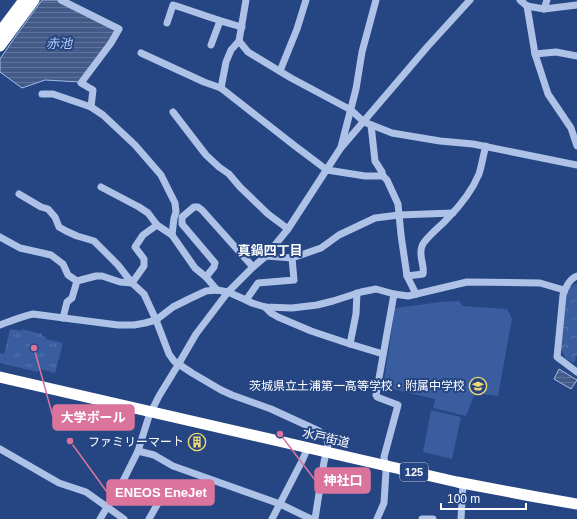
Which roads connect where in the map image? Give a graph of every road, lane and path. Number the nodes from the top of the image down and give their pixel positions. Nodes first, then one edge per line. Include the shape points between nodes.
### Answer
1 (24, 0) edge
2 (34, 0) edge
3 (61, 0) edge
4 (246, 0) edge
5 (306, 0) edge
6 (376, 0) edge
7 (470, 0) edge
8 (520, 0) edge
9 (547, 0) edge
10 (577, 5) edge
11 (527, 6) junction
12 (544, 9) junction
13 (220, 21) junction
14 (167, 23) dead end
15 (242, 27) junction
16 (239, 41) junction
17 (1, 42) edge
18 (212, 45) dead end
19 (141, 53) dead end
20 (535, 54) junction
21 (577, 56) edge
22 (280, 71) junction
23 (220, 88) junction
24 (42, 94) dead end
25 (91, 107) junction
26 (351, 110) junction
27 (173, 112) dead end
28 (364, 122) junction
29 (371, 125) junction
30 (486, 146) junction
31 (577, 146) edge
32 (340, 149) junction
33 (577, 164) edge
34 (327, 170) junction
35 (383, 176) junction
36 (101, 187) dead end
37 (18, 194) dead end
38 (453, 213) junction
39 (399, 215) junction
40 (157, 225) junction
41 (288, 229) junction
42 (172, 235) junction
43 (0, 238) edge
44 (266, 256) junction
45 (292, 258) junction
46 (253, 267) junction
47 (407, 276) junction
48 (577, 276) edge
49 (206, 277) junction
50 (77, 281) junction
51 (132, 283) junction
52 (217, 290) junction
53 (564, 290) junction
54 (228, 292) junction
55 (357, 293) junction
56 (394, 294) junction
57 (416, 294) junction
58 (246, 300) junction
59 (265, 307) junction
60 (63, 318) junction
61 (156, 320) junction
62 (0, 325) edge
63 (350, 344) junction
64 (384, 354) junction
65 (178, 365) junction
66 (577, 372) edge
67 (0, 377) edge
68 (150, 411) junction
69 (308, 447) junction
70 (0, 449) edge
71 (138, 451) junction
72 (327, 452) junction
73 (385, 466) junction
74 (463, 483) junction
75 (152, 492) dead end
76 (280, 504) junction
77 (577, 504) edge
78 (107, 507) junction
79 (100, 519) edge
80 (124, 519) edge
81 (149, 519) edge
82 (272, 519) edge
83 (311, 519) edge
84 (315, 519) edge
85 (377, 519) edge
86 (422, 519) edge
87 (433, 519) edge
88 (461, 519) edge

1 - 17 highway
2 - 17 highway
3 - 25 street via 119,29 81,83 93,90
4 - 15 street
5 - 22 street
6 - 26 street via 362,52
7 - 28 street
8 - 11 street
9 - 12 street
10 - 12 street
11 - 12 street
11 - 20 street
13 - 14 street via 173,5
13 - 15 street
13 - 18 street
15 - 16 street
16 - 22 street via 248,52
16 - 23 street via 230,50
19 - 23 street
20 - 21 street via 556,52
20 - 31 street via 548,94 571,128
22 - 26 street
23 - 34 street
24 - 25 street via 53,94
25 - 42 street via 135,145 161,175 175,203
26 - 28 street
26 - 32 street
27 - 41 street via 206,155 229,174 268,214
28 - 29 street
28 - 32 street
29 - 30 street via 392,133
29 - 35 street via 375,161
30 - 33 street
30 - 38 street via 476,180
32 - 34 street
34 - 35 street
34 - 41 street
35 - 39 street via 398,204
36 - 40 street via 148,213
37 - 51 street via 48,209 55,216 59,226 66,231 94,241
38 - 39 street
38 - 47 street via 422,246 423,274
39 - 45 street via 375,218 339,235 321,248
39 - 47 street
40 - 42 street
40 - 51 street via 142,235 135,247 144,259 144,266
41 - 44 street
42 - 49 street via 194,268
43 - 50 street via 20,248 51,255 63,264 68,274
44 - 45 street
44 - 46 street
45 - 58 street via 294,280 258,283
46 - 49 street via 202,210 194,207 182,217 182,224 215,263
46 - 54 street
47 - 57 street
48 - 53 street via 573,277
49 - 52 street
50 - 51 street via 102,276
50 - 60 street
51 - 61 street via 144,294
52 - 54 street
52 - 61 street via 206,291 189,299
53 - 57 street via 540,283 467,282
53 - 66 street via 557,357
54 - 58 street
54 - 65 street via 196,334
55 - 56 street via 376,289
55 - 59 street via 317,305 292,308
55 - 63 street
56 - 57 street
56 - 64 street
58 - 59 street
59 - 63 street via 275,315 311,331
60 - 61 street via 118,325 134,325
60 - 62 street via 33,314
61 - 65 street via 169,354
63 - 64 street
64 - 73 street via 376,394 377,397 398,405 384,457
65 - 68 street
65 - 72 street via 221,390 271,409 319,432 327,440
67 - 68 highway, 水戸街道 / 125
68 - 69 highway, 水戸街道 / 125
68 - 71 street
69 - 72 highway, 水戸街道 / 125
69 - 76 street
70 - 78 street via 59,483 86,492
71 - 76 street
71 - 78 street
72 - 73 highway, 水戸街道 / 125
72 - 84 street
73 - 74 highway, 水戸街道 / 125
73 - 85 street via 384,503
74 - 77 highway, 水戸街道 / 125
74 - 88 street
75 - 81 street via 161,498
76 - 82 street
76 - 83 street
78 - 79 street
78 - 80 street
86 - 87 street

